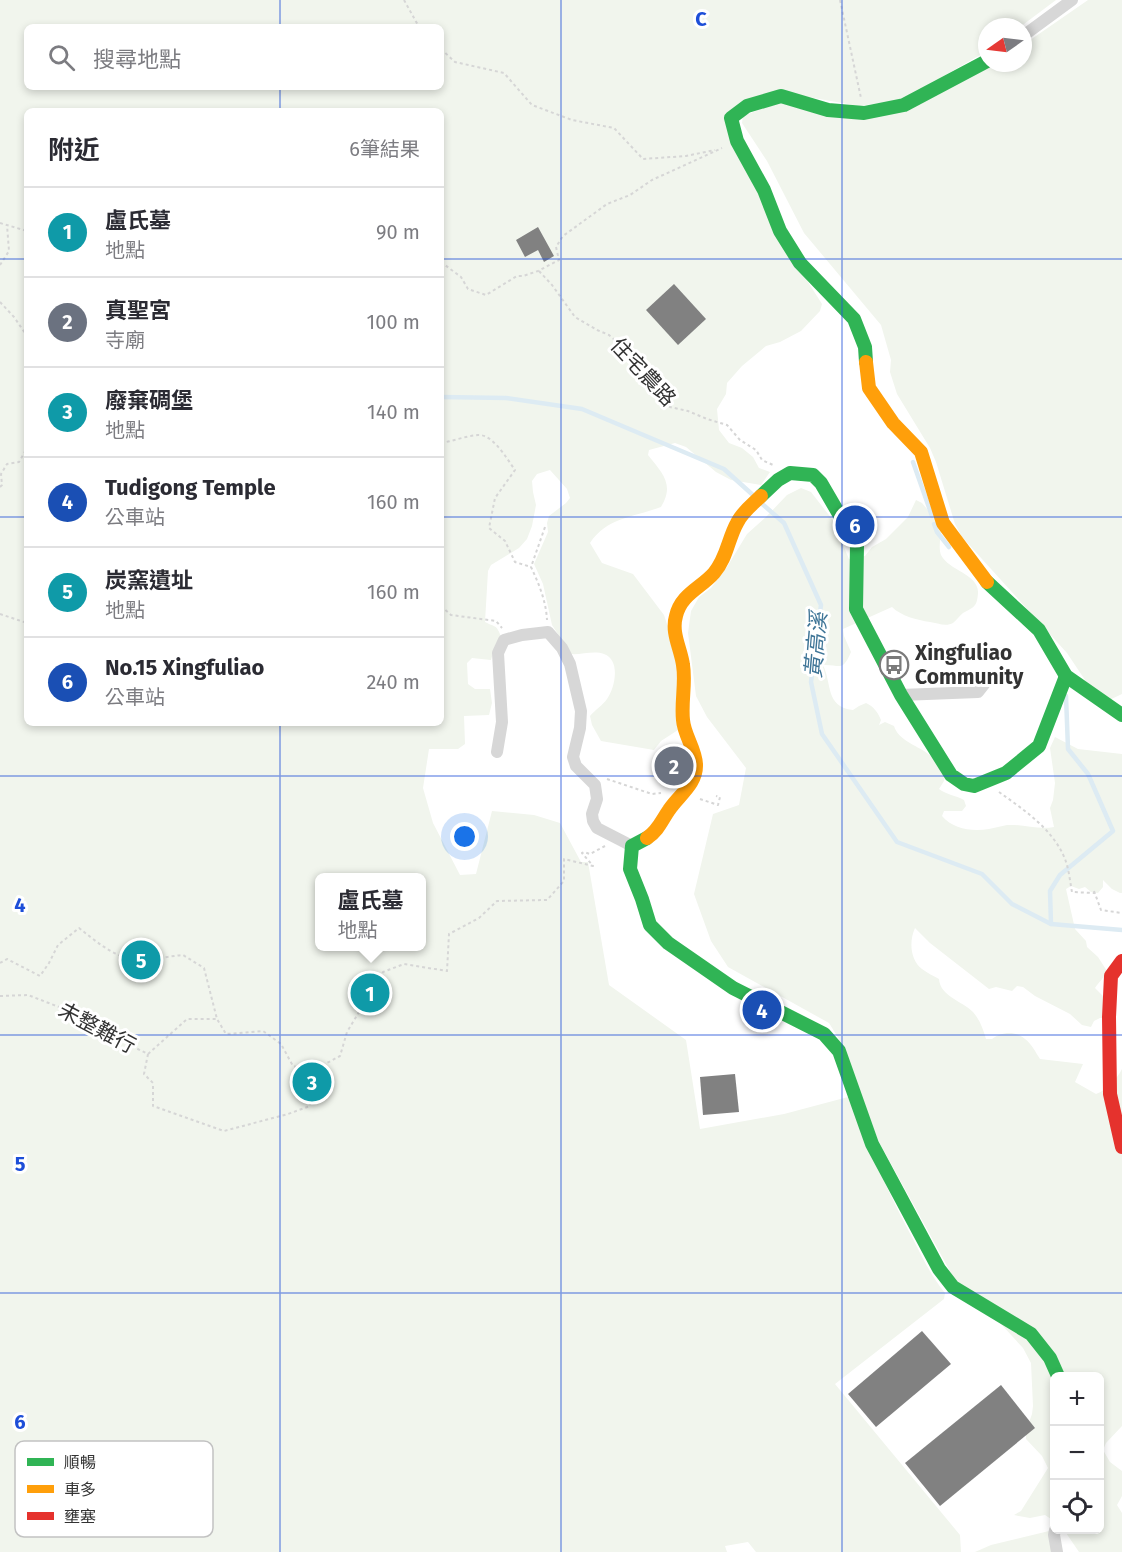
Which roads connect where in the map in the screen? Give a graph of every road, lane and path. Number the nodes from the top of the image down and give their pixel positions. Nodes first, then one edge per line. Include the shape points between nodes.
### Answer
1 (404, 0) edge
2 (840, 0) edge
3 (1072, 0) edge
4 (417, 24) edge
5 (1032, 29) edge
6 (444, 52) edge
7 (978, 66) edge
8 (864, 113) junction
9 (736, 141) junction
10 (718, 150) junction
11 (0, 223) edge
12 (7, 225) junction
13 (24, 230) edge
14 (444, 264) edge
15 (0, 265) edge
16 (538, 271) junction
17 (0, 302) edge
18 (24, 332) edge
19 (444, 443) edge
20 (24, 453) edge
21 (3, 461) dead end
22 (7, 464) junction
23 (1, 473) edge
24 (789, 473) junction
25 (0, 487) edge
26 (545, 527) dead end
27 (531, 567) junction
28 (444, 609) edge
29 (0, 614) edge
30 (24, 621) edge
31 (548, 632) junction
32 (504, 640) junction
33 (1066, 676) junction
34 (989, 678) dead end
35 (901, 695) junction
36 (1122, 715) edge
37 (497, 752) dead end
38 (586, 775) junction
39 (991, 779) junction
40 (643, 790) dead end
41 (684, 791) junction
42 (716, 796) dead end
43 (632, 846) junction
44 (590, 854) dead end
45 (1122, 913) edge
46 (1121, 962) edge
47 (0, 963) edge
48 (0, 996) edge
49 (217, 1019) junction
50 (148, 1054) junction
51 (312, 1071) junction
52 (1122, 1147) edge
53 (1056, 1372) edge
54 (1054, 1534) edge
55 (1057, 1552) edge

1 - 4 path
2 - 8 path
3 - 5 street
6 - 10 path via 454,62 504,73 532,105 572,120 614,128 642,159
7 - 8 street via 904,105
8 - 9 street via 828,110 781,96 747,106 731,118
9 - 10 path
9 - 33 street via 800,263 854,319 865,347 869,388 893,423 921,452 942,523 983,578 1039,630
10 - 16 path via 607,204 563,236 556,247 559,260
11 - 12 path
12 - 13 path
12 - 15 path via 9,251
14 - 16 path via 461,277 468,289 486,295 517,276
16 - 24 path, 住宅農路 via 575,316 609,335 632,355 637,371 670,407 728,425 762,460
17 - 18 path
19 - 27 path via 481,435 499,447 515,470 495,498 489,528 504,541 515,562
20 - 22 path via 19,462
21 - 22 path
22 - 23 path
23 - 25 path
24 - 35 street via 813,475 851,533 857,545 856,609
24 - 41 street via 738,520 715,573 686,595 676,614 675,638 684,676 683,725 696,766 694,778
26 - 27 path
27 - 31 path via 547,608
28 - 32 path via 451,615 496,621
29 - 30 path
31 - 32 street
31 - 38 street via 570,664 581,711 573,757
32 - 37 street via 498,653 502,722
33 - 36 street
33 - 39 street via 1039,746 1006,773
34 - 35 street via 978,692
35 - 39 street via 951,775 974,786
38 - 40 path
38 - 43 street via 595,785 597,799 592,814 597,828
39 - 45 path via 988,785 1031,815 1054,839 1066,861 1072,892 1095,892 1101,910
41 - 42 path via 718,805 720,797
41 - 43 street via 654,833
43 - 53 street via 630,869 650,925 668,943 733,988 824,1034 839,1052 872,1144 939,1269 953,1287 1031,1334
44 - 51 path via 582,853 593,866 564,859 564,881 547,900 497,902 449,934 447,970 404,964 383,972 346,1032 340,1056
46 - 52 street via 1111,976 1110,1094
47 - 49 path via 7,959 40,976 58,945 79,928 123,958 183,955 204,968
48 - 50 path, 未整難行 via 28,995 59,1007
49 - 50 path, 未整難行 via 187,1019
49 - 51 path via 226,1034 263,1031 281,1044 293,1066
50 - 51 path via 144,1074 153,1083 153,1106 224,1131 310,1106
54 - 55 street

